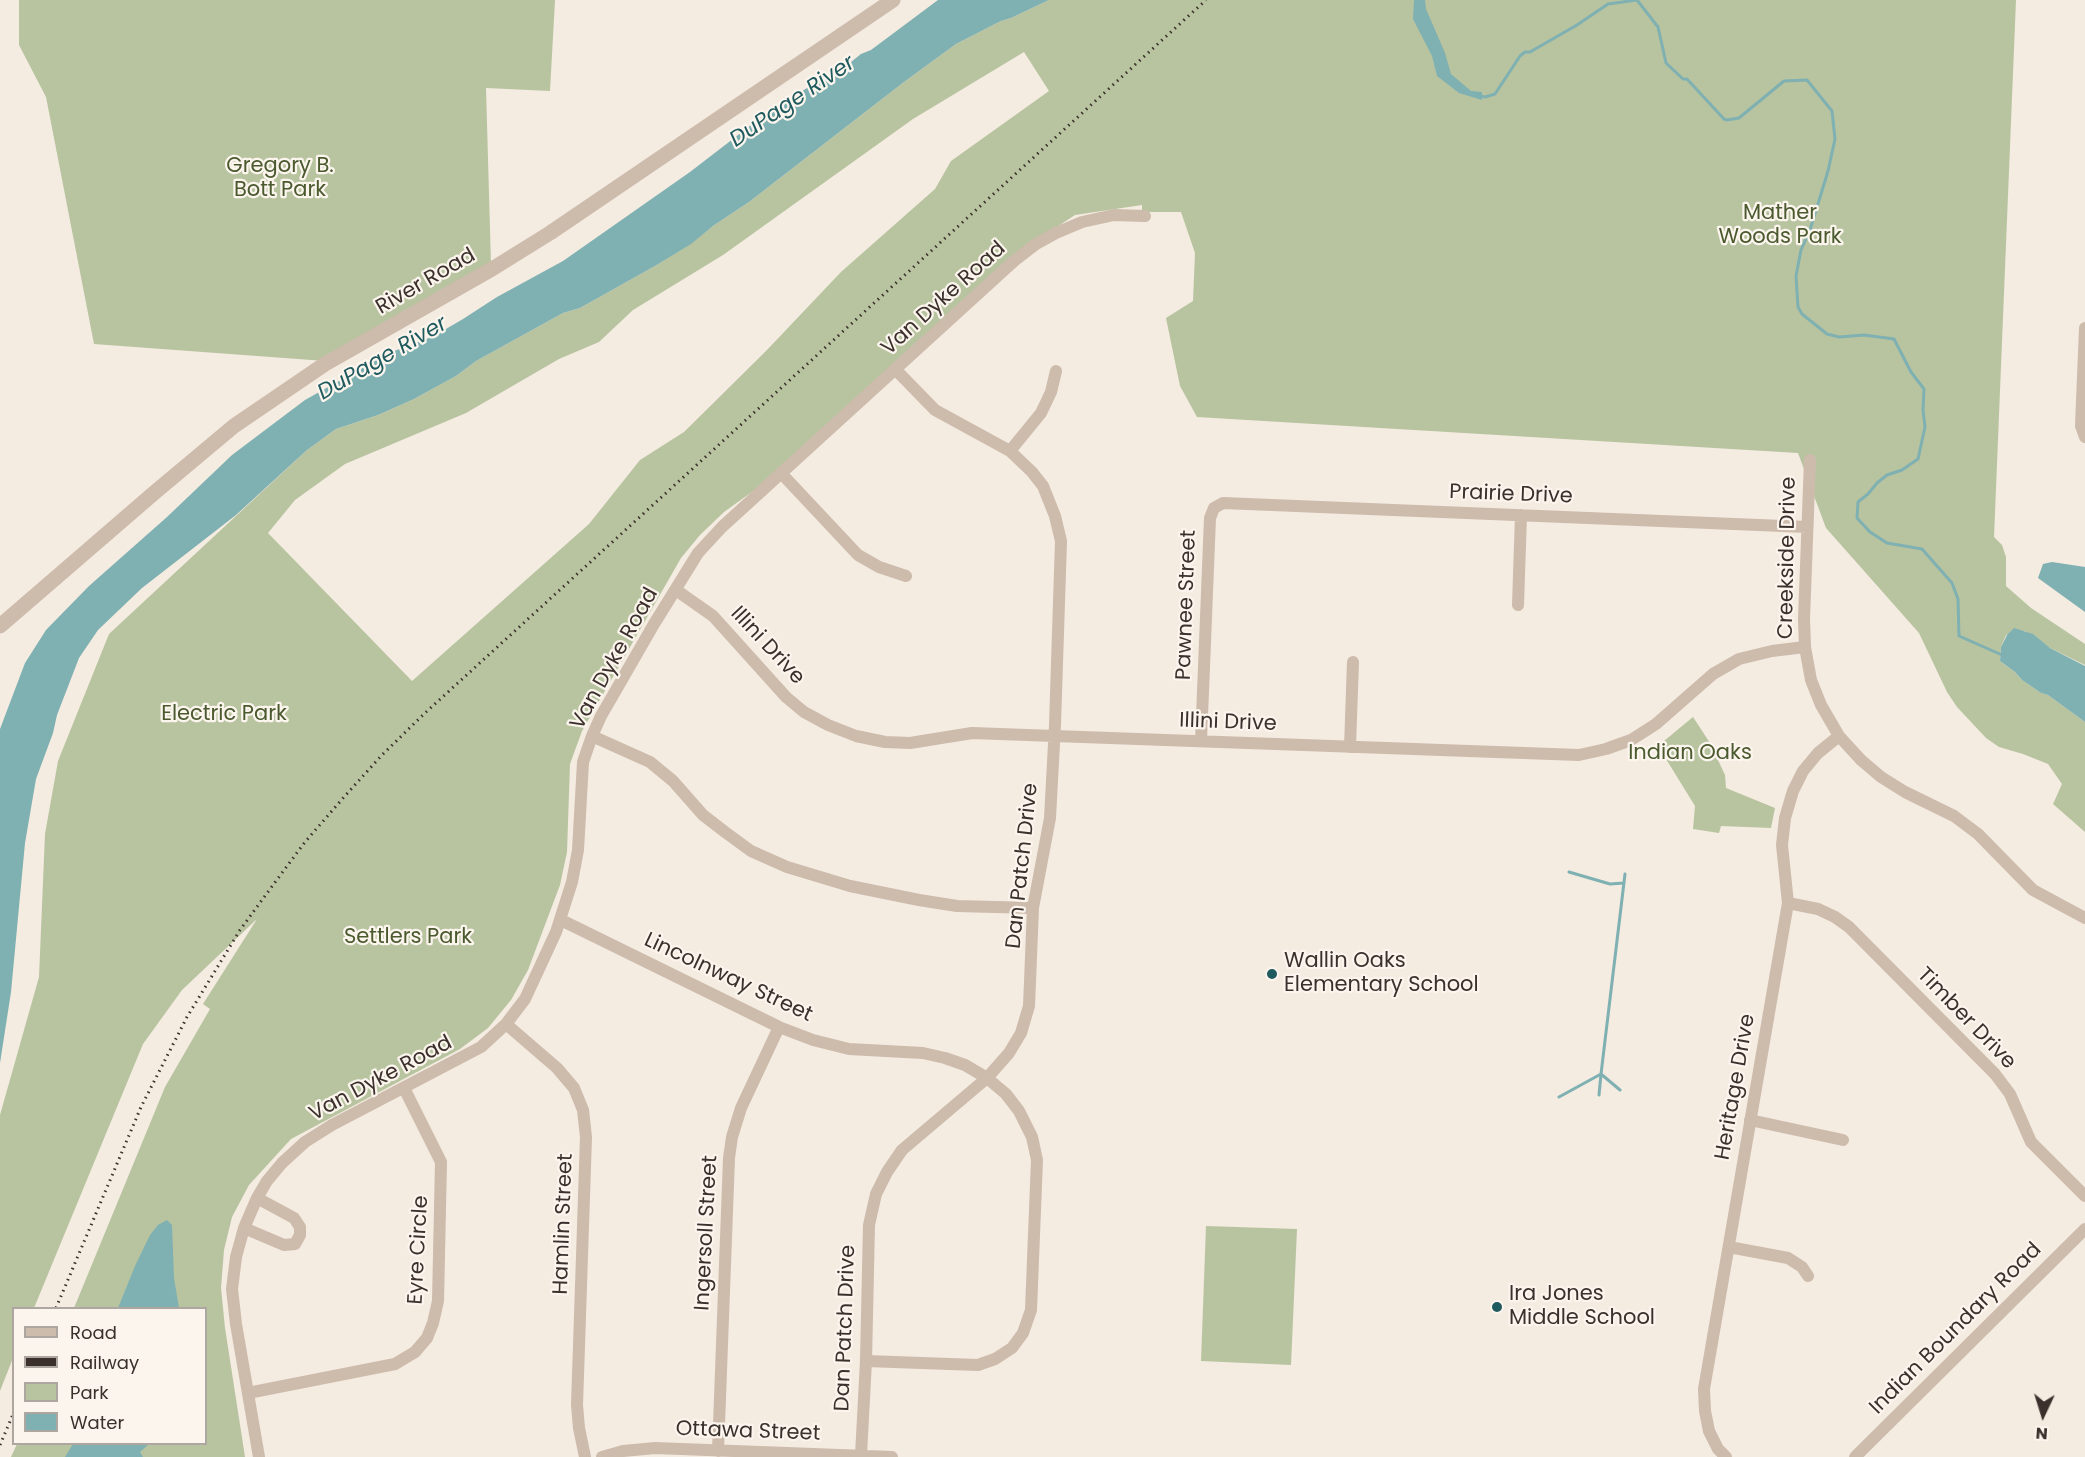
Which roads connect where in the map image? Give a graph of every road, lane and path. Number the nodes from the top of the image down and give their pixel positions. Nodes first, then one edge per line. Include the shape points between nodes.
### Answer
1 (893, 0) edge
2 (1145, 216) dead end
3 (2085, 328) edge
4 (895, 369) junction
5 (1056, 371) dead end
6 (2085, 437) edge
7 (1010, 451) junction
8 (1810, 460) dead end
9 (781, 473) junction
10 (1214, 508) joint
11 (1521, 515) junction
12 (1807, 527) junction
13 (906, 576) dead end
14 (676, 590) junction
15 (1518, 605) dead end
16 (0, 626) edge
17 (1805, 647) junction
18 (1353, 662) dead end
19 (592, 736) junction
20 (1054, 736) junction
21 (1839, 736) junction
22 (1201, 741) junction
23 (1350, 747) junction
24 (1788, 903) junction
25 (1033, 908) junction
26 (2085, 918) edge
27 (561, 920) junction
28 (506, 1024) junction
29 (779, 1027) junction
30 (987, 1078) junction
31 (404, 1088) junction
32 (1750, 1120) junction
33 (1843, 1140) dead end
34 (2085, 1196) edge
35 (257, 1198) junction
36 (244, 1228) junction
37 (2085, 1229) edge
38 (1729, 1247) junction
39 (1808, 1276) dead end
40 (866, 1361) junction
41 (248, 1392) junction
42 (718, 1451) junction
43 (861, 1455) junction
44 (259, 1457) edge
45 (585, 1457) edge
46 (602, 1457) edge
47 (892, 1457) edge
48 (1726, 1457) edge
49 (1855, 1457) edge

1 - 16 street, River Road via 550,233 325,364 234,426
2 - 4 street, Van Dyke Road via 1114,215 1082,222 1036,244
3 - 6 street via 2081,426
4 - 7 street, Dan Patch Drive via 935,410
4 - 9 street, Van Dyke Road
5 - 7 street via 1041,413
7 - 20 street, Dan Patch Drive via 1043,486 1061,541
8 - 12 street, Creekside Drive
9 - 13 street via 858,555
9 - 14 street, Van Dyke Road via 698,553
10 - 11 street, Prairie Drive via 1223,503
10 - 22 street, Pawnee Street via 1210,518
11 - 12 street, Prairie Drive
11 - 15 street
12 - 17 street, Creekside Drive
14 - 19 street, Van Dyke Road
14 - 20 street, Illini Drive via 713,616 786,697 804,712 837,729 856,736 909,743 972,733
17 - 21 street, Creekside Drive via 1811,680
17 - 23 street, Illini Drive via 1739,659 1713,674 1656,724 1606,749 1552,755
18 - 23 street
19 - 25 street via 650,762 725,832 751,851 787,867 850,886 919,900 957,906
19 - 27 street, Van Dyke Road via 583,762 578,850
20 - 22 street, Illini Drive
20 - 25 street, Dan Patch Drive via 1050,818
21 - 24 street, Heritage Drive via 1803,771 1787,809 1782,845
21 - 26 street, Creekside Drive via 1881,777 1954,816 1978,834 2033,890
22 - 23 street, Illini Drive
24 - 32 street, Heritage Drive
24 - 34 street, Timber Drive via 1818,909 1849,927 1995,1074 2010,1094 2031,1142
25 - 30 street, Dan Patch Drive via 1029,1006 1021,1033
27 - 28 street, Van Dyke Road via 525,999
27 - 29 street, Lincolnway Street
28 - 31 street, Van Dyke Road via 481,1047
28 - 45 street, Hamlin Street via 557,1068 574,1088 583,1110 586,1137 577,1405
29 - 30 street, Lincolnway Street via 849,1049 945,1058
29 - 42 street, Ingersoll Street via 741,1108 732,1137
30 - 40 street, Dan Patch Drive via 902,1150 876,1194 869,1225
30 - 40 street, Lincolnway Street via 1019,1111 1032,1137 1037,1160 1031,1310 1023,1333 1012,1348 978,1365
31 - 35 street, Van Dyke Road via 305,1142 282,1163
31 - 41 street, Eyre Circle via 441,1162 438,1301 427,1338 395,1365
32 - 33 street
32 - 38 street, Heritage Drive
35 - 36 street, Van Dyke Road
35 - 36 street via 294,1218 300,1235 295,1244 284,1245
36 - 41 street, Van Dyke Road via 232,1289
37 - 49 street, Indian Boundary Road
38 - 39 street via 1788,1258
38 - 48 street, Heritage Drive via 1704,1389 1709,1431
40 - 43 street, Dan Patch Drive
41 - 44 street, Van Dyke Road
42 - 43 street, Ottawa Street
42 - 46 street, Ottawa Street via 655,1448
43 - 47 street, Ottawa Street

